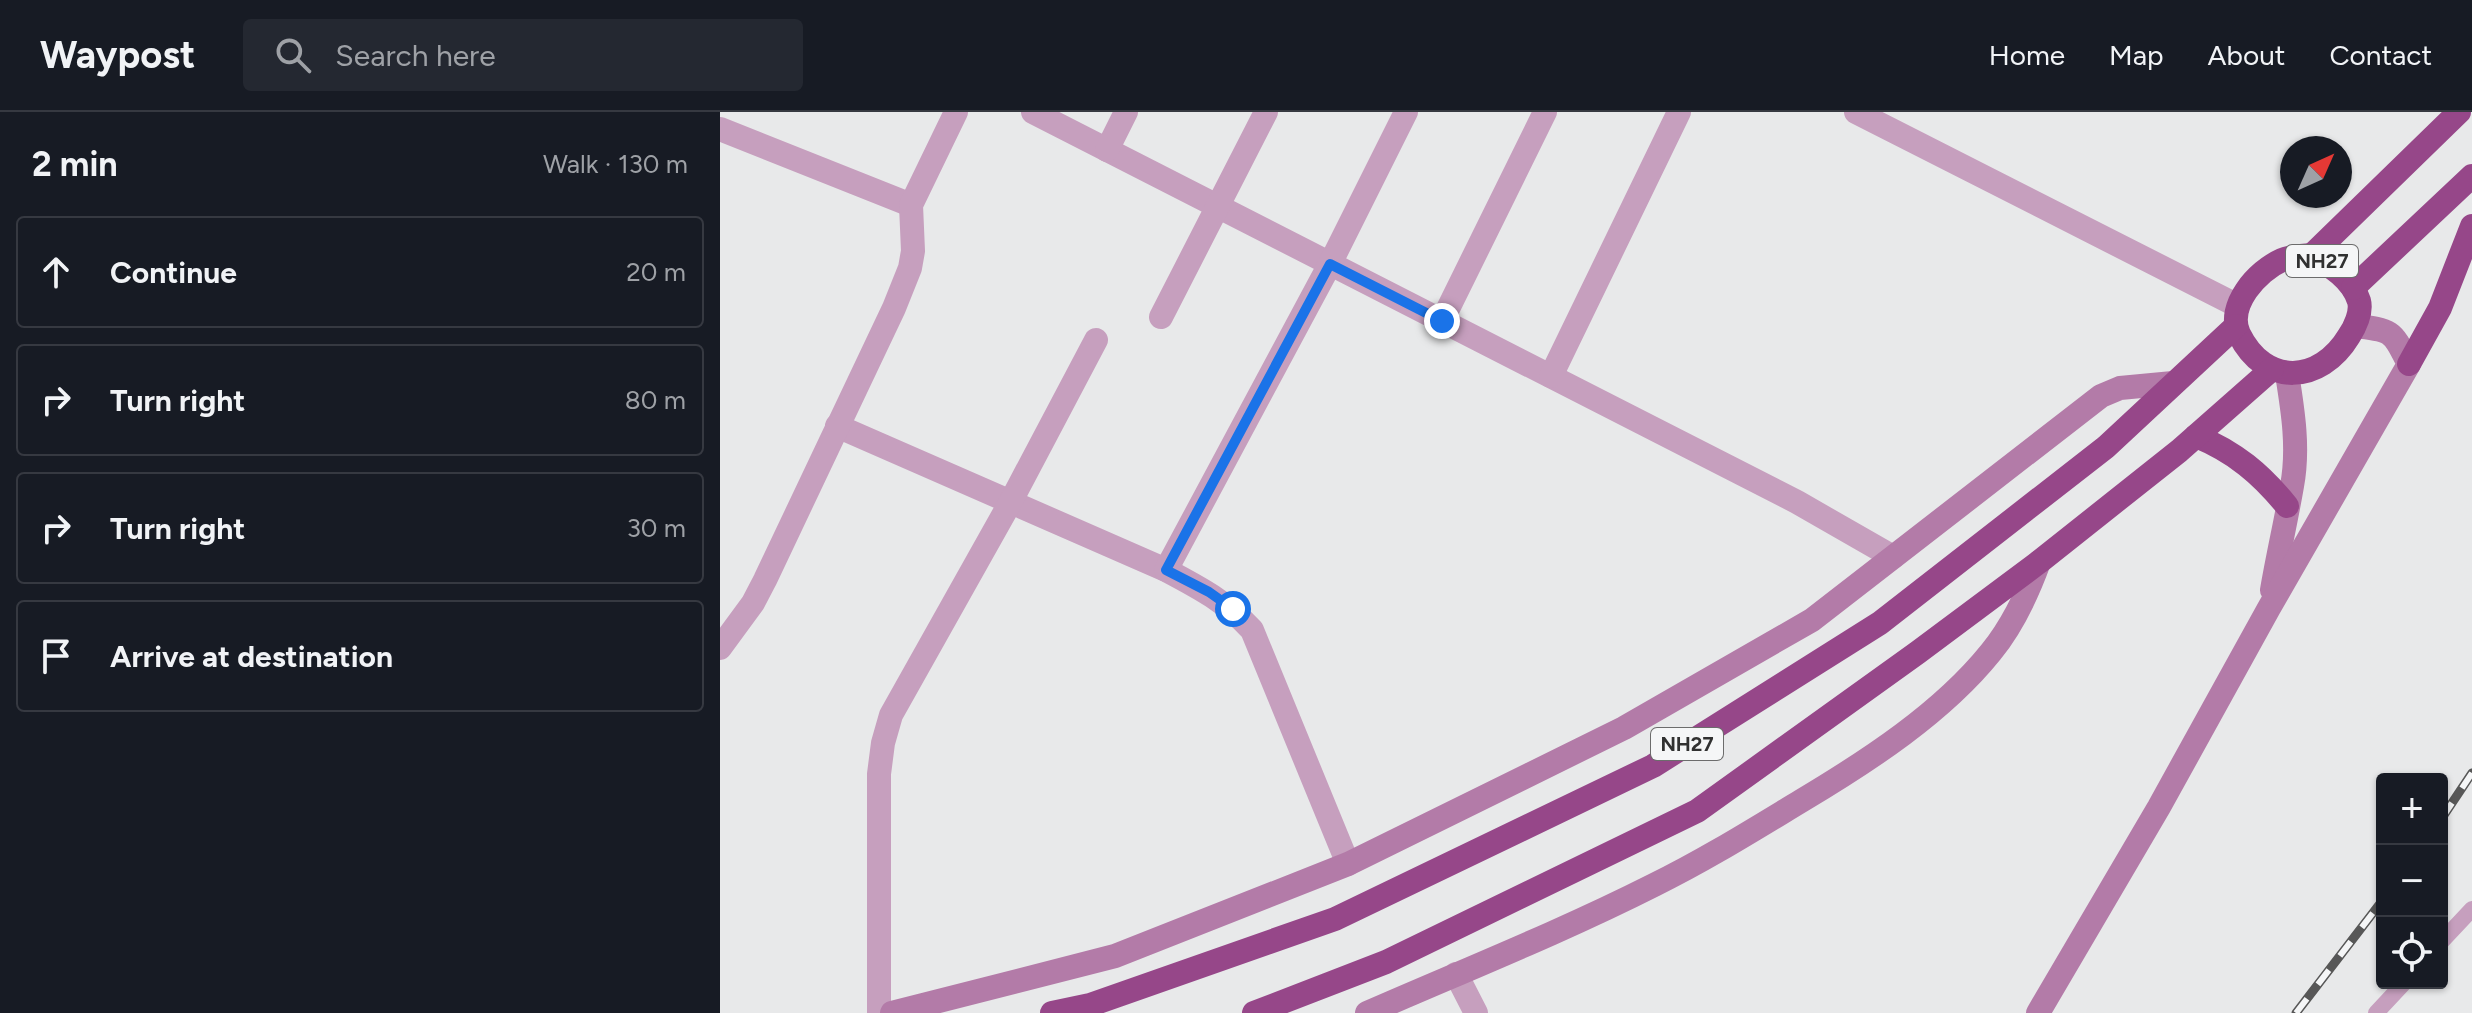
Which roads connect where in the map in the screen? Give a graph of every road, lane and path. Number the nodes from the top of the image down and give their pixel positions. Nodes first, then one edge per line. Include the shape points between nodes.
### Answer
1 (956, 112) edge
2 (1033, 112) edge
3 (1126, 112) edge
4 (1266, 112) edge
5 (1406, 112) edge
6 (1545, 112) edge
7 (1679, 112) edge
8 (1856, 112) edge
9 (2459, 112) edge
10 (722, 137) edge
11 (1107, 150) junction
12 (2472, 176) edge
13 (911, 205) junction
14 (1216, 207) junction
15 (2472, 226) edge
16 (2312, 255) junction
17 (1330, 264) junction
18 (2353, 288) junction
19 (2237, 316) junction
20 (1161, 317) dead end
21 (1442, 321) junction
22 (2355, 326) junction
23 (1096, 340) dead end
24 (2409, 364) junction
25 (2280, 372) junction
26 (1551, 376) junction
27 (2173, 383) junction
28 (837, 426) junction
29 (2196, 436) junction
30 (1010, 503) junction
31 (2287, 506) junction
32 (1893, 557) junction
33 (2039, 562) junction
34 (1166, 570) junction
35 (2269, 608) junction
36 (720, 648) edge
37 (1348, 864) junction
38 (2472, 909) edge
39 (2448, 935) edge
40 (1456, 974) junction
41 (2398, 989) edge
42 (879, 1013) edge
43 (892, 1013) edge
44 (1052, 1013) edge
45 (1254, 1013) edge
46 (1367, 1013) edge
47 (1476, 1013) edge
48 (2038, 1013) edge
49 (2376, 1013) edge

1 - 13 street
2 - 11 street
3 - 11 street
4 - 14 street
5 - 17 street
6 - 21 street
7 - 26 street
8 - 19 street
9 - 16 highway, NH27
10 - 13 street
11 - 14 street
12 - 18 highway, NH27
13 - 28 street via 910,268
14 - 17 street
14 - 20 street
15 - 24 highway via 2440,308
16 - 18 highway, NH27 via 2335,268
16 - 19 highway, NH27 via 2280,261 2264,272 2250,286
17 - 21 street
17 - 34 street
18 - 22 highway, NH27 via 2360,304
19 - 25 highway via 2246,346 2258,361
19 - 27 highway, NH27
21 - 26 street
22 - 24 street via 2383,329 2395,337
22 - 25 highway, NH27 via 2342,349 2322,365
23 - 30 street
24 - 35 street
25 - 29 highway, NH27
25 - 31 street via 2294,417
26 - 32 street
27 - 32 street via 2120,388 2101,396
27 - 44 highway, NH27 via 2106,447 1880,623 1653,766 1335,919 1090,1005
28 - 30 street
28 - 36 street via 753,603
29 - 31 highway via 2239,459
29 - 33 highway, NH27
30 - 34 street
30 - 42 street via 891,715 883,743
31 - 35 street
32 - 37 street via 1812,620 1624,728
33 - 40 street via 2026,597 1992,651 1902,736 1708,857
33 - 45 highway, NH27 via 1697,811 1386,962
34 - 37 street via 1209,592 1252,630
35 - 48 street
37 - 43 street via 1115,956
38 - 39 lane
40 - 46 street
40 - 47 street
41 - 49 lane

